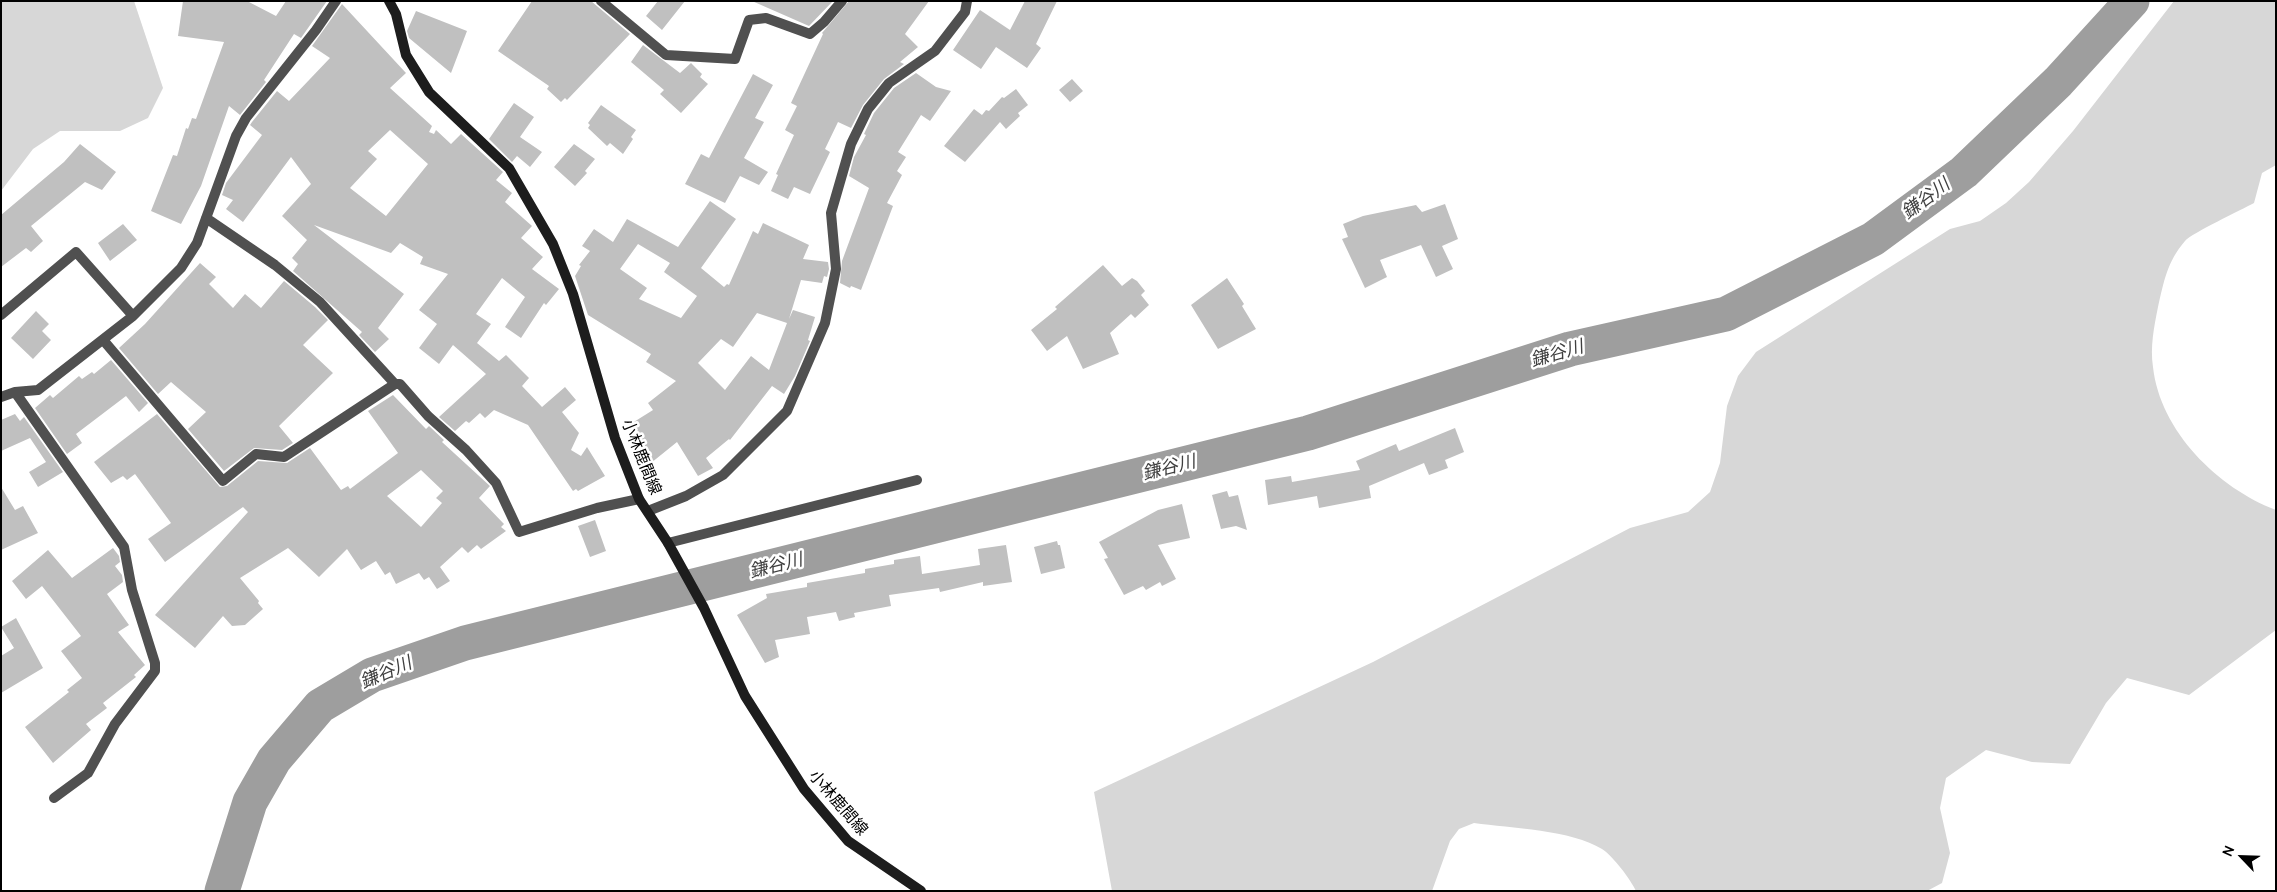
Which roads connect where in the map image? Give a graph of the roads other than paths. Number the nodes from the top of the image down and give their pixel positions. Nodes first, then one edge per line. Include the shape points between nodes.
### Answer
1 (336, 1) edge
2 (389, 1) edge
3 (602, 1) edge
4 (842, 1) edge
5 (967, 1) edge
6 (206, 218) junction
7 (1, 314) edge
8 (134, 316) junction
9 (104, 340) junction
10 (395, 384) junction
11 (16, 392) junction
12 (1, 397) edge
13 (917, 480) dead end
14 (639, 499) junction
15 (648, 511) junction
16 (670, 547) junction
17 (54, 798) dead end
18 (921, 891) edge

1 - 6 street via 246,118 236,136
2 - 14 main road, 小林鹿間線 via 396,14 406,55 429,92 509,168 553,244 573,294 612,429
3 - 4 street via 666,55 735,59 749,20 766,18 810,34
5 - 15 street via 965,12 935,51 889,83 868,109 851,144 831,213 836,269 826,324 787,411 723,475 686,496
6 - 8 street via 197,243 181,268
6 - 10 street via 275,265 320,302
7 - 8 street via 76,252
8 - 9 street
9 - 10 street via 223,481 256,454 284,457
9 - 11 street via 38,390
10 - 14 street via 400,384 496,482 519,532
11 - 12 street
11 - 17 street via 124,547 132,590 155,663 154,671 116,724 88,773
13 - 16 street
14 - 15 main road, 小林鹿間線
15 - 16 main road, 小林鹿間線
16 - 18 main road, 小林鹿間線 via 700,600 745,696 804,789 848,841

